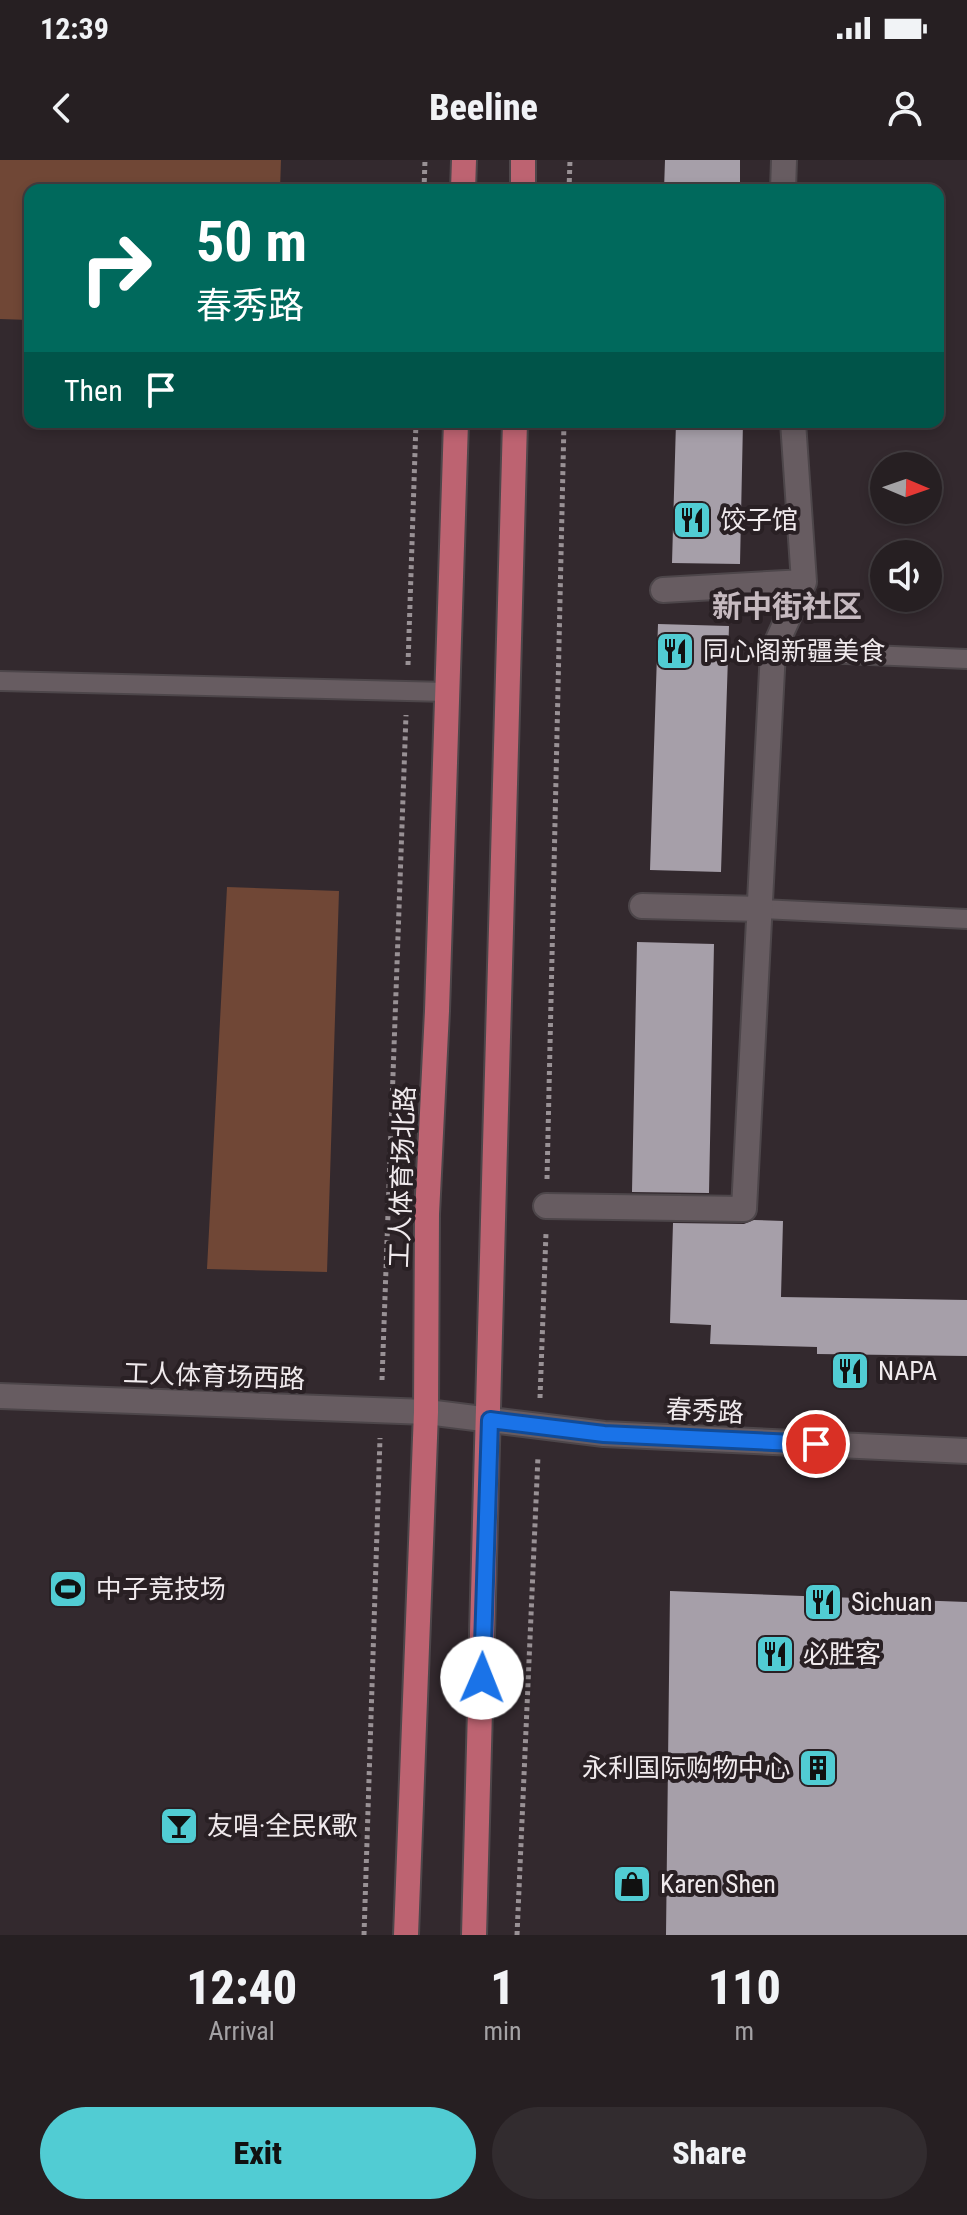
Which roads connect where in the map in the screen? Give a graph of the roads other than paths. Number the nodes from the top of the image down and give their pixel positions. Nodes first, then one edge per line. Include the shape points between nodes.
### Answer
1 (464, 160) edge
2 (523, 160) edge
3 (784, 160) edge
4 (463, 184) edge
5 (523, 184) edge
6 (783, 184) edge
7 (456, 428) edge
8 (515, 428) edge
9 (793, 428) edge
10 (804, 582) junction
11 (663, 590) dead end
12 (773, 651) junction
13 (967, 659) edge
14 (0, 681) edge
15 (447, 692) junction
16 (642, 906) dead end
17 (761, 909) junction
18 (967, 919) edge
19 (546, 1206) dead end
20 (0, 1396) edge
21 (426, 1412) junction
22 (490, 1420) junction
23 (967, 1451) edge
24 (406, 1935) edge
25 (474, 1935) edge

1 - 4 main road
2 - 5 main road
3 - 6 street
7 - 15 main road, 工人体育场北路
8 - 22 main road
9 - 10 street
10 - 11 street
10 - 12 street
12 - 13 lane
12 - 17 street
14 - 15 lane
15 - 21 main road, 工人体育场北路 via 427,1214
16 - 17 street
17 - 18 lane
17 - 19 street via 744,1209
20 - 21 street, 工人体育场西路
21 - 22 street, 春秀路
21 - 24 main road, 工人体育场北路
22 - 23 street, 春秀路 via 604,1434
22 - 25 main road

